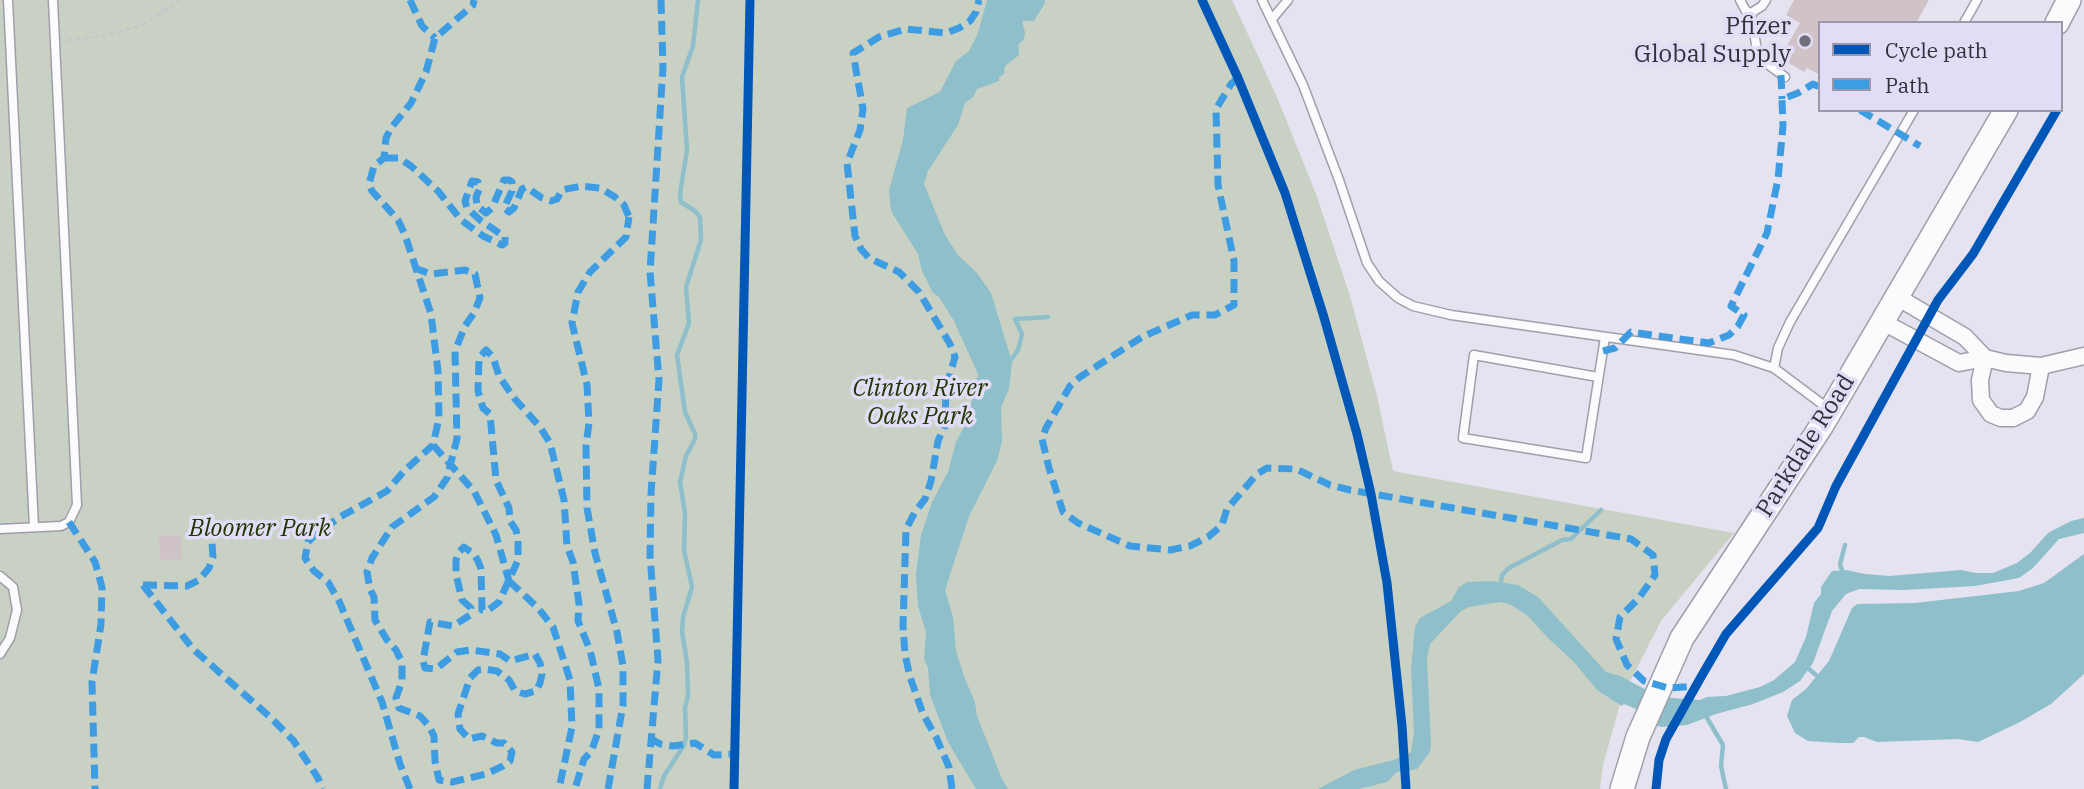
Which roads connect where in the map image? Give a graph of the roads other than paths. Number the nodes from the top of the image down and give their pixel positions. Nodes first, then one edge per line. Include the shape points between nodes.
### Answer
1 (8, 0) edge
2 (53, 0) edge
3 (1262, 0) edge
4 (1288, 0) edge
5 (1740, 0) edge
6 (1766, 0) edge
7 (1978, 0) edge
8 (2069, 0) edge
9 (1751, 13) junction
10 (1272, 19) junction
11 (1965, 21) edge
12 (2058, 21) edge
13 (1785, 77) dead end
14 (1913, 112) edge
15 (2005, 112) edge
16 (1897, 298) junction
17 (1883, 321) junction
18 (1605, 337) junction
19 (2084, 356) edge
20 (1985, 358) junction
21 (2041, 366) junction
22 (1773, 368) junction
23 (1598, 377) junction
24 (1830, 410) junction
25 (34, 527) junction
26 (0, 529) edge
27 (0, 576) edge
28 (0, 654) edge
29 (1622, 789) edge

1 - 25 lane
2 - 25 lane via 77,505 69,522
3 - 10 lane
4 - 10 lane
5 - 9 lane
6 - 9 lane
7 - 11 lane
8 - 12 main road
9 - 13 lane via 1758,57
10 - 18 lane via 1303,85 1367,263 1379,281 1398,298 1430,311
14 - 22 lane via 1790,322
15 - 16 main road, Parkdale Road
16 - 17 main road, Parkdale Road
16 - 20 street via 1965,337
17 - 20 street via 1959,363
17 - 24 main road, Parkdale Road
18 - 22 lane via 1734,355
18 - 23 lane
19 - 21 street
20 - 21 street
20 - 21 street via 1981,400 1991,414 2001,418 2027,411
22 - 24 lane
23 - 23 lane via 1586,458 1463,438 1474,355
24 - 29 main road, Parkdale Road via 1682,638 1638,737
25 - 26 lane
27 - 28 lane via 13,587 17,610 10,638

